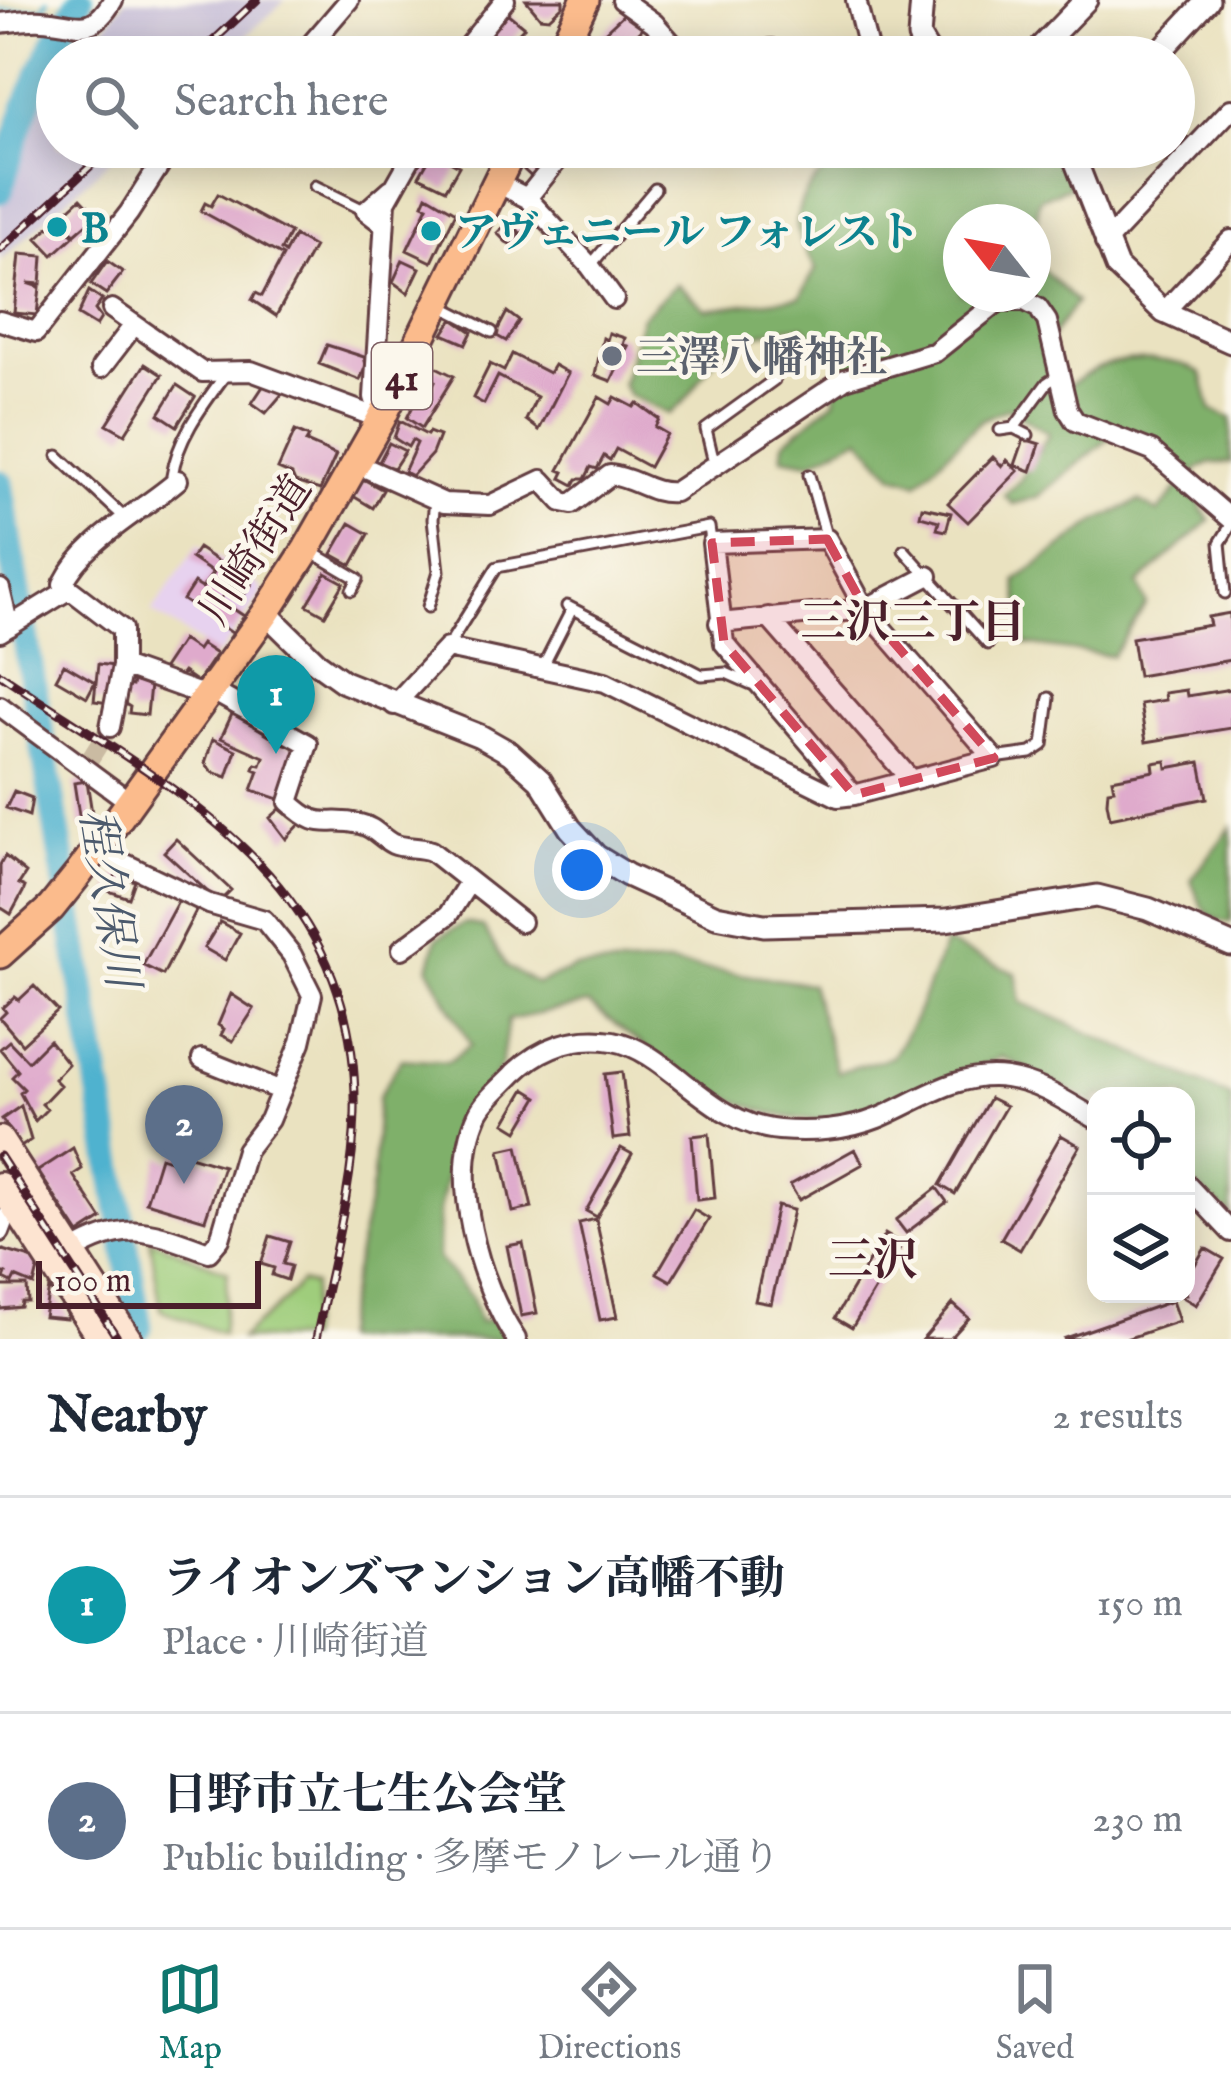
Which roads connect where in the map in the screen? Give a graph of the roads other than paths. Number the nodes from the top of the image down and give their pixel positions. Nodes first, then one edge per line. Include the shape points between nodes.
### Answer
1 (113, 0) edge
2 (349, 0) edge
3 (505, 0) edge
4 (585, 0) edge
5 (622, 0) edge
6 (856, 0) edge
7 (922, 0) edge
8 (1086, 0) edge
9 (1208, 0) edge
10 (0, 23) edge
11 (319, 36) edge
12 (476, 36) edge
13 (568, 36) edge
14 (665, 36) edge
15 (865, 36) edge
16 (920, 36) edge
17 (1051, 36) edge
18 (1174, 36) edge
19 (1231, 109) edge
20 (1195, 147) edge
21 (158, 168) edge
22 (405, 168) edge
23 (504, 168) edge
24 (551, 168) edge
25 (1078, 168) edge
26 (1176, 168) edge
27 (496, 183) junction
28 (316, 186) dead end
29 (393, 188) junction
30 (655, 189) dead end
31 (527, 198) junction
32 (367, 212) junction
33 (384, 225) junction
34 (1231, 240) edge
35 (1105, 243) junction
36 (590, 266) junction
37 (614, 299) dead end
38 (438, 304) junction
39 (112, 309) dead end
40 (1164, 312) junction
41 (1, 321) edge
42 (134, 325) junction
43 (492, 332) dead end
44 (1231, 342) edge
45 (101, 368) dead end
46 (229, 371) junction
47 (1059, 375) junction
48 (774, 380) dead end
49 (381, 419) junction
50 (1014, 428) junction
51 (1000, 430) dead end
52 (1028, 435) dead end
53 (58, 456) dead end
54 (357, 464) junction
55 (715, 467) junction
56 (809, 475) dead end
57 (175, 478) joint
58 (435, 501) junction
59 (126, 519) junction
60 (1231, 522) edge
61 (826, 539) junction
62 (712, 543) junction
63 (307, 549) junction
64 (904, 550) dead end
65 (928, 576) junction
66 (0, 589) edge
67 (68, 590) junction
68 (352, 590) dead end
69 (1225, 592) dead end
70 (428, 607) dead end
71 (865, 609) junction
72 (266, 613) junction
73 (768, 617) junction
74 (719, 623) junction
75 (4, 630) edge
76 (988, 644) dead end
77 (447, 648) junction
78 (122, 666) junction
79 (542, 669) junction
80 (767, 691) junction
81 (208, 693) junction
82 (1049, 698) dead end
83 (394, 705) junction
84 (0, 706) edge
85 (110, 727) tunnel mouth
86 (994, 758) junction
87 (911, 780) junction
88 (854, 795) junction
89 (130, 802) junction
90 (88, 861) junction
91 (470, 882) junction
92 (521, 922) dead end
93 (1231, 945) edge
94 (402, 949) dead end
95 (0, 954) edge
96 (202, 1059) dead end
97 (279, 1090) junction
98 (1087, 1114) edge
99 (0, 1139) edge
100 (27, 1180) junction
101 (0, 1185) edge
102 (1195, 1194) edge
103 (5, 1220) edge
104 (1231, 1232) edge
105 (72, 1252) junction
106 (100, 1339) edge
107 (129, 1339) edge
108 (516, 1339) edge

1 - 10 street via 100,20 80,26
2 - 11 street
3 - 12 street
4 - 13 main road
5 - 14 street
6 - 15 street
7 - 16 street
8 - 17 street
9 - 18 street
19 - 20 street
21 - 41 street via 36,332
22 - 29 street
23 - 27 main road, 川崎街道 / 41
24 - 31 street
25 - 35 street
26 - 35 street
27 - 31 street
27 - 38 main road, 川崎街道 / 41
28 - 32 lane
29 - 32 street
29 - 33 street
30 - 36 lane
31 - 36 street
32 - 33 street
33 - 49 street via 374,397
34 - 40 street
35 - 40 street via 1117,267
36 - 37 street
38 - 43 lane
38 - 49 main road, 川崎街道 / 41
39 - 42 street
40 - 44 street
42 - 45 street
42 - 46 street via 202,372
46 - 49 street via 251,371
46 - 57 lane via 175,454
47 - 50 lane
47 - 55 street via 1038,308 999,301 934,352 845,380
47 - 60 street via 1075,421 1152,451
48 - 55 lane via 706,429
49 - 54 main road, 川崎街道 / 41
50 - 51 lane
50 - 52 lane
53 - 59 lane
54 - 58 street
54 - 63 main road, 川崎街道 / 41
55 - 58 street via 675,492 610,475 572,504 542,480 490,505
56 - 61 lane
57 - 59 street
58 - 70 lane via 439,571
59 - 67 street via 70,570
60 - 69 lane via 1220,543
61 - 62 street
61 - 71 street
62 - 74 street
62 - 77 lane via 709,527 497,567
63 - 68 lane via 358,579
63 - 72 main road, 川崎街道 / 41
64 - 65 lane
65 - 71 street
65 - 76 lane
66 - 75 street
67 - 75 street
67 - 78 street via 122,629
71 - 73 street
71 - 86 street
72 - 81 main road, 川崎街道 / 41
72 - 83 street via 328,672
73 - 74 street
73 - 87 street
74 - 80 street via 724,643
77 - 79 street
77 - 83 street
78 - 81 street
78 - 85 street
79 - 80 lane via 570,607 702,675 726,673
79 - 88 street via 605,682 838,797
80 - 88 street
81 - 89 main road, 川崎街道 / 41
81 - 91 street via 308,744 289,802 304,817 358,823 395,846 419,846
82 - 86 lane via 1043,745
83 - 93 street via 499,746 539,780 596,856 733,921 946,920 1097,896
84 - 89 street
86 - 87 street
87 - 88 street
89 - 90 main road, 川崎街道 / 41
90 - 95 main road, 川崎街道 / 41
90 - 97 street via 264,920 312,995
91 - 92 street
91 - 94 street via 448,916
96 - 97 street
97 - 105 street via 246,1150 220,1239 208,1252 139,1229
98 - 108 street via 1038,1086 1002,1077 962,1081 848,1128 779,1130 715,1107 615,1041 544,1048 478,1113 470,1148 467,1199 480,1269
99 - 100 main road
100 - 103 street
100 - 105 main road
101 - 103 main road
102 - 104 street
103 - 106 main road
105 - 107 main road

